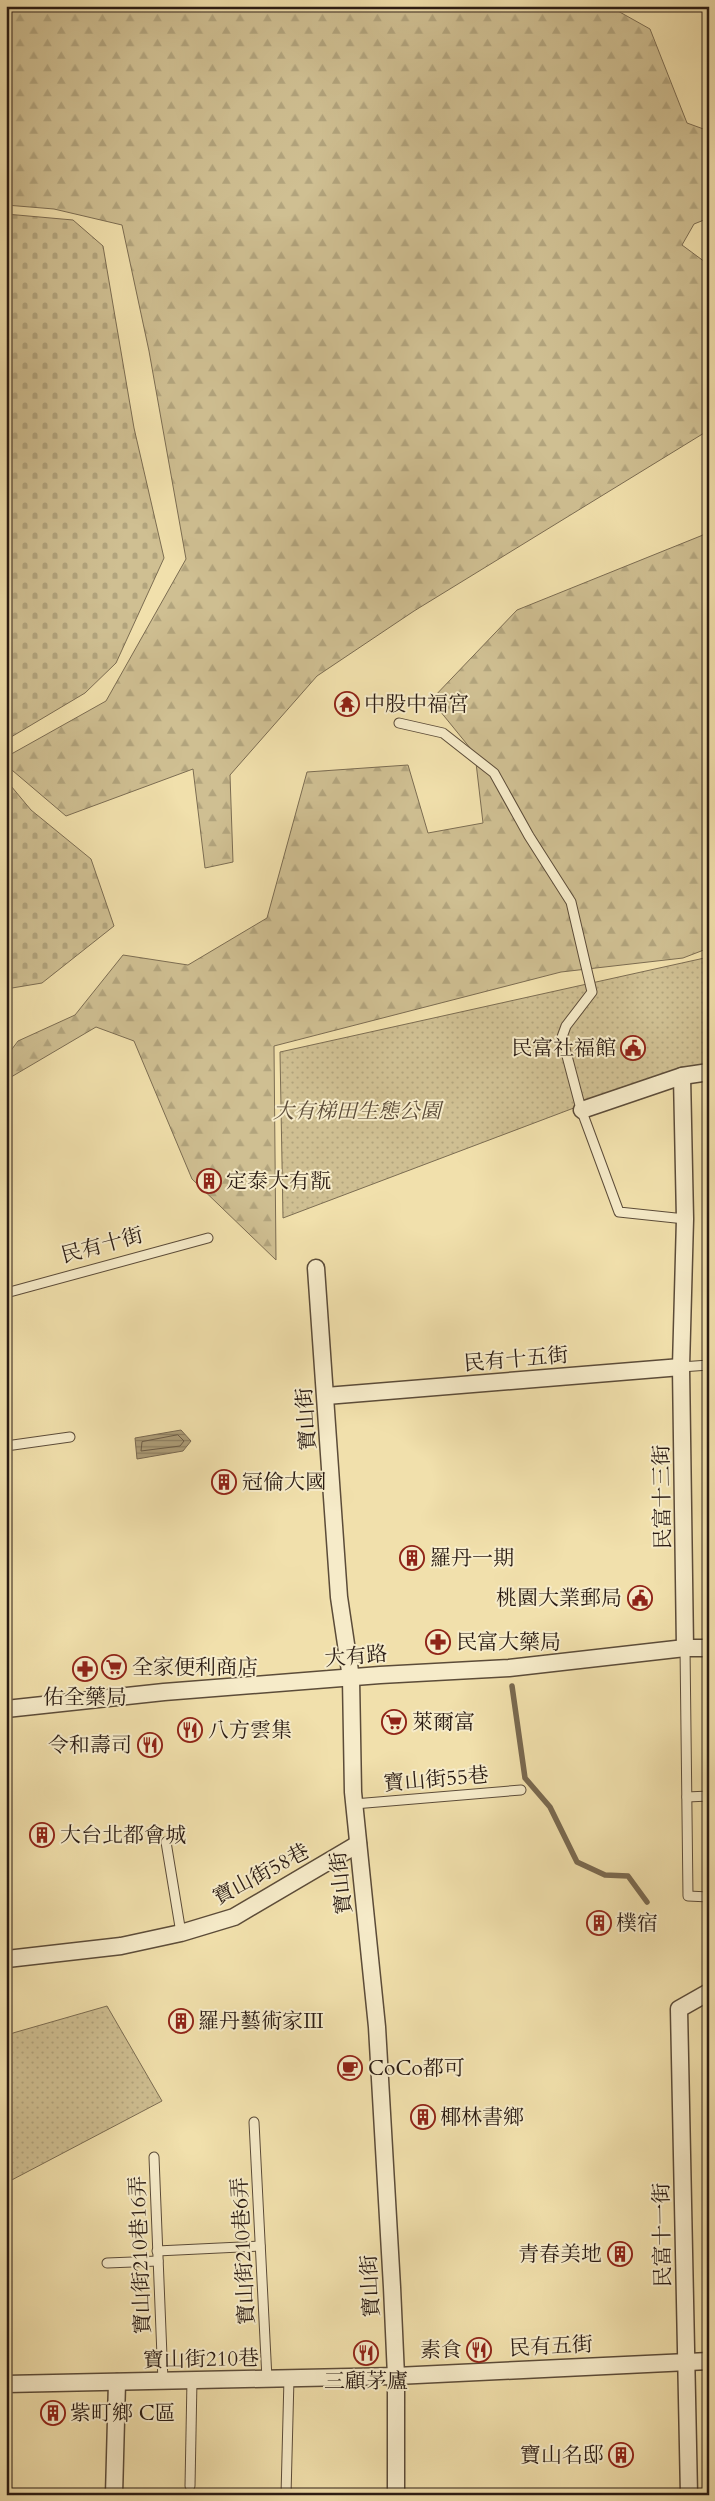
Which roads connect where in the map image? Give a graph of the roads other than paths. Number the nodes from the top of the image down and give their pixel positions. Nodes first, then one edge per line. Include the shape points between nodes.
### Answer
1 (399, 723) dead end
2 (709, 1072) edge
3 (682, 1076) junction
4 (582, 1110) junction
5 (685, 1220) junction
6 (208, 1238) dead end
7 (316, 1268) dead end
8 (6, 1294) edge
9 (709, 1365) edge
10 (681, 1367) junction
11 (326, 1396) junction
12 (70, 1437) dead end
13 (6, 1446) edge
14 (685, 1648) junction
15 (709, 1648) edge
16 (351, 1678) junction
17 (6, 1709) edge
18 (521, 1790) dead end
19 (687, 1796) junction
20 (709, 1796) edge
21 (354, 1804) junction
22 (166, 1842) dead end
23 (358, 1844) junction
24 (709, 1897) edge
25 (181, 1933) junction
26 (7, 1956) edge
27 (709, 1992) edge
28 (254, 2122) dead end
29 (154, 2157) dead end
30 (260, 2246) junction
31 (157, 2250) junction
32 (158, 2261) junction
33 (107, 2263) dead end
34 (686, 2361) junction
35 (709, 2361) edge
36 (396, 2376) junction
37 (289, 2378) junction
38 (266, 2379) junction
39 (192, 2380) junction
40 (163, 2381) junction
41 (117, 2382) junction
42 (6, 2384) edge
43 (190, 2486) dead end
44 (114, 2495) edge
45 (286, 2495) edge
46 (396, 2495) edge
47 (689, 2495) edge

1 - 4 lane via 443,733 494,773 571,902 592,992 566,1026 562,1037
2 - 3 street
3 - 4 street
3 - 5 street, 民富十三街
4 - 5 lane via 619,1212
5 - 10 street, 民富十三街
6 - 8 lane, 民有十街
7 - 11 street, 寶山街
9 - 10 lane, 民有十五街
10 - 11 street, 民有十五街
10 - 14 street, 民富十三街
11 - 16 street, 寶山街 via 339,1597
12 - 13 lane
14 - 15 street, 大有路
14 - 16 street, 大有路 via 509,1668
14 - 19 lane, 民富十三街
16 - 17 street, 大有路 via 164,1692
16 - 21 street, 寶山街
18 - 21 lane, 寶山街55巷
19 - 20 lane
19 - 24 lane, 民富十三街 via 688,1896
21 - 23 street, 寶山街
22 - 25 lane
23 - 25 street, 寶山街58巷 via 234,1916
23 - 36 street, 寶山街 via 377,2027
25 - 26 street, 寶山街58巷 via 121,1946
27 - 34 street, 民富十一街 via 679,2009
28 - 30 lane, 寶山街210巷6弄
29 - 31 lane, 寶山街210巷16弄
30 - 31 lane
30 - 38 lane, 寶山街210巷6弄
31 - 32 lane, 寶山街210巷16弄
32 - 33 lane
32 - 40 lane, 寶山街210巷16弄
34 - 35 street, 民有五街
34 - 36 street, 民有五街
34 - 47 street, 民富十一街
36 - 37 street, 寶山街210巷
36 - 46 street, 寶山街
37 - 38 street, 寶山街210巷
37 - 45 lane
38 - 39 street, 寶山街210巷
39 - 40 street, 寶山街210巷
39 - 43 lane
40 - 41 street, 寶山街210巷
41 - 42 street, 寶山街210巷
41 - 44 street

